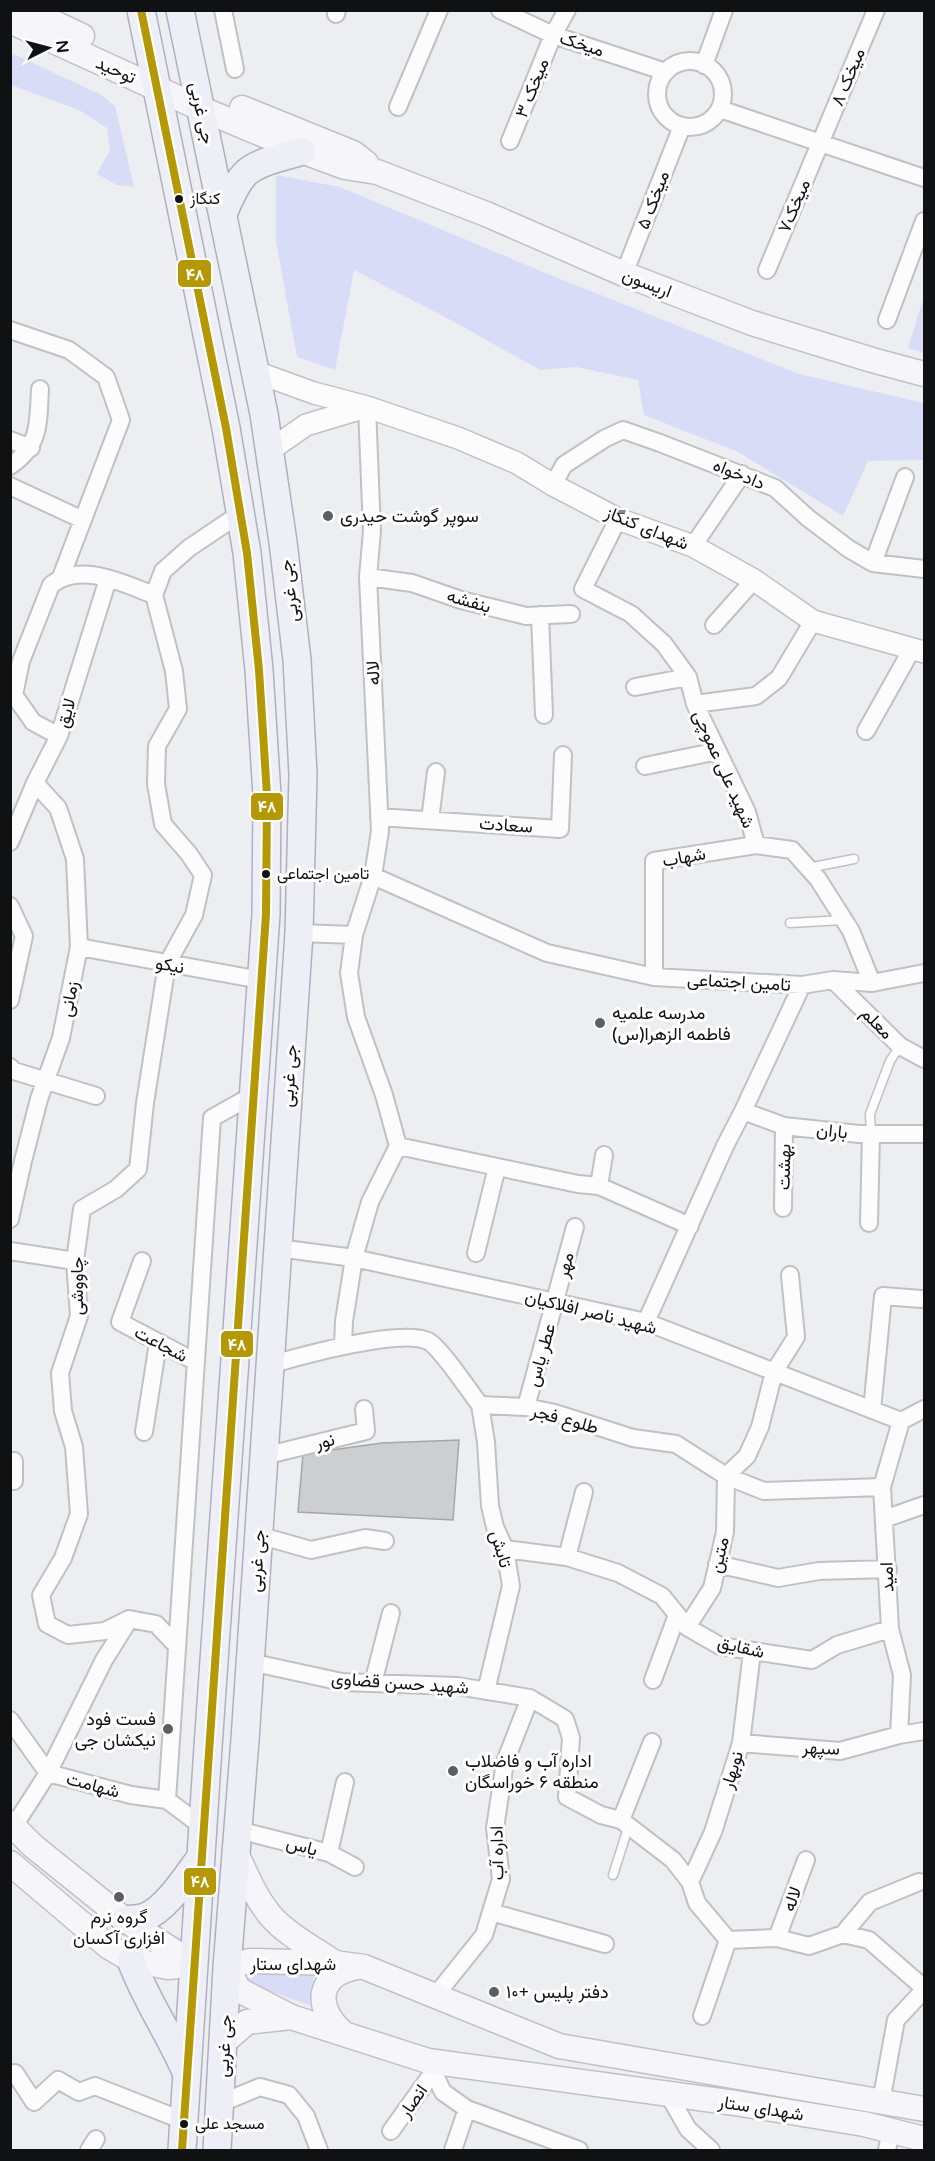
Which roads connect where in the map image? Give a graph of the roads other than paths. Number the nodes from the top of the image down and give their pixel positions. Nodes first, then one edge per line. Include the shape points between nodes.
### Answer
1 (27, 10) edge
2 (141, 10) edge
3 (180, 10) edge
4 (223, 10) edge
5 (439, 10) edge
6 (500, 10) edge
7 (567, 10) edge
8 (724, 10) edge
9 (876, 10) edge
10 (10, 21) edge
11 (554, 36) junction
12 (704, 64) junction
13 (235, 69) dead end
14 (666, 72) junction
15 (155, 79) junction
16 (199, 99) junction
17 (398, 107) dead end
18 (720, 109) junction
19 (682, 126) junction
20 (510, 141) dead end
21 (820, 143) junction
22 (302, 151) junction
23 (377, 172) junction
24 (924, 178) edge
25 (223, 214) junction
26 (924, 221) edge
27 (767, 270) dead end
28 (624, 274) junction
29 (886, 320) dead end
30 (10, 330) edge
31 (256, 372) junction
32 (924, 374) edge
33 (40, 389) dead end
34 (367, 407) junction
35 (10, 440) edge
36 (31, 448) junction
37 (270, 450) junction
38 (10, 466) edge
39 (742, 474) junction
40 (905, 477) dead end
41 (553, 485) junction
42 (10, 486) edge
43 (241, 513) junction
44 (618, 519) junction
45 (83, 520) junction
46 (693, 546) junction
47 (873, 563) junction
48 (924, 569) edge
49 (61, 577) junction
50 (368, 577) junction
51 (108, 579) junction
52 (754, 580) junction
53 (154, 595) junction
54 (570, 614) dead end
55 (540, 615) junction
56 (813, 621) junction
57 (714, 626) dead end
58 (918, 650) edge
59 (688, 677) junction
60 (635, 687) dead end
61 (695, 704) junction
62 (544, 715) dead end
63 (866, 730) dead end
64 (59, 736) junction
65 (718, 751) junction
66 (563, 755) dead end
67 (645, 766) dead end
68 (436, 772) dead end
69 (35, 783) junction
70 (379, 817) junction
71 (430, 820) junction
72 (10, 842) edge
73 (756, 845) junction
74 (854, 859) dead end
75 (807, 868) junction
76 (373, 876) junction
77 (10, 906) edge
78 (844, 920) junction
79 (790, 923) dead end
80 (299, 933) junction
81 (354, 935) junction
82 (79, 947) junction
83 (167, 964) junction
84 (924, 973) edge
85 (654, 977) junction
86 (261, 980) junction
87 (833, 980) junction
88 (872, 983) junction
89 (802, 985) junction
90 (10, 1000) edge
91 (900, 1046) junction
92 (924, 1059) edge
93 (10, 1067) edge
94 (45, 1081) junction
95 (253, 1095) junction
96 (96, 1096) dead end
97 (743, 1111) junction
98 (784, 1126) junction
99 (871, 1133) junction
100 (924, 1134) edge
101 (398, 1146) junction
102 (604, 1155) dead end
103 (496, 1167) junction
104 (599, 1186) junction
105 (783, 1208) dead end
106 (10, 1219) edge
107 (868, 1223) dead end
108 (690, 1226) junction
109 (575, 1227) dead end
110 (278, 1248) junction
111 (10, 1251) edge
112 (476, 1253) dead end
113 (354, 1258) junction
114 (75, 1261) junction
115 (142, 1262) dead end
116 (790, 1275) dead end
117 (921, 1299) dead end
118 (556, 1303) junction
119 (646, 1323) junction
120 (158, 1343) junction
121 (343, 1345) junction
122 (196, 1362) junction
123 (270, 1365) junction
124 (774, 1372) junction
125 (480, 1405) junction
126 (526, 1407) junction
127 (364, 1409) dead end
128 (924, 1409) edge
129 (872, 1410) junction
130 (901, 1421) junction
131 (144, 1432) dead end
132 (264, 1456) junction
133 (14, 1461) dead end
134 (726, 1476) junction
135 (10, 1481) edge
136 (882, 1487) junction
137 (584, 1492) dead end
138 (924, 1505) edge
139 (884, 1519) junction
140 (258, 1535) junction
141 (385, 1541) dead end
142 (505, 1549) junction
143 (567, 1557) junction
144 (717, 1564) junction
145 (888, 1569) junction
146 (391, 1613) dead end
147 (129, 1619) junction
148 (682, 1621) junction
149 (890, 1629) junction
150 (177, 1646) junction
151 (752, 1652) junction
152 (250, 1662) junction
153 (653, 1680) dead end
154 (374, 1683) junction
155 (486, 1691) junction
156 (530, 1698) junction
157 (10, 1720) edge
158 (924, 1731) edge
159 (899, 1735) junction
160 (652, 1742) dead end
161 (741, 1743) junction
162 (48, 1773) junction
163 (345, 1782) dead end
164 (167, 1800) junction
165 (625, 1823) junction
166 (12, 1825) edge
167 (203, 1827) junction
168 (237, 1841) junction
169 (329, 1853) junction
170 (201, 1857) junction
171 (806, 1860) dead end
172 (10, 1863) edge
173 (355, 1867) dead end
174 (613, 1875) dead end
175 (690, 1882) junction
176 (919, 1882) dead end
177 (491, 1912) junction
178 (125, 1920) junction
179 (843, 1934) junction
180 (777, 1938) junction
181 (728, 1940) junction
182 (605, 1944) dead end
183 (131, 1960) junction
184 (335, 1963) junction
185 (194, 1964) junction
186 (364, 1966) junction
187 (228, 1967) junction
188 (924, 1989) edge
189 (436, 1995) junction
190 (702, 2016) dead end
191 (291, 2017) junction
192 (343, 2033) junction
193 (225, 2041) junction
194 (431, 2066) junction
195 (188, 2075) junction
196 (10, 2076) edge
197 (669, 2094) junction
198 (881, 2102) junction
199 (221, 2103) junction
200 (467, 2109) junction
201 (924, 2109) edge
202 (184, 2121) junction
203 (392, 2131) dead end
204 (924, 2139) edge
205 (889, 2140) edge
206 (548, 2145) edge
207 (183, 2151) edge
208 (217, 2151) edge
209 (319, 2151) edge
210 (453, 2151) edge
211 (579, 2151) edge
212 (711, 2151) edge

1 - 15 main road, توحید
2 - 15 main road, جی غربی
3 - 16 main road, جی غربی
4 - 13 street
5 - 17 street
6 - 11 street, میخک
7 - 11 street, میخک ۳
8 - 12 street
9 - 21 street, میخک ۸
10 - 15 main road, توحید
11 - 14 street, میخک
11 - 20 street, میخک ۳
12 - 14 street via 684,62
12 - 18 street via 719,78
14 - 19 street via 657,92 658,104 672,122
15 - 16 main road, اریسون
15 - 43 main road, جی غربی
16 - 22 main road, اریسون
16 - 23 main road, اریسون via 353,153
16 - 25 main road, جی غربی
18 - 19 street via 704,124
18 - 21 street
19 - 28 street, میخک ۵
21 - 24 street
21 - 27 street, میخک۷
22 - 23 main road, اریسون via 345,167
22 - 25 main road via 247,172
23 - 28 main road, اریسون
25 - 31 main road, جی غربی
26 - 29 street
28 - 32 main road, اریسون via 752,323
30 - 45 street via 69,350 106,377 121,420
31 - 34 street, شهدای کنگاز
31 - 37 main road, جی غربی
33 - 36 street
34 - 37 street via 306,425
34 - 41 street, شهدای کنگاز via 458,438 517,463
34 - 50 street, لاله via 372,531
35 - 36 street
36 - 38 street
37 - 80 main road, جی غربی via 297,660 303,774
39 - 41 street, دادخواه via 623,430 564,465
39 - 46 street
39 - 47 street, دادخواه via 775,488 808,518
40 - 47 street
41 - 44 street, شهدای کنگاز
42 - 45 street
43 - 53 street via 163,571
43 - 86 main road, جی غربی via 259,670 267,795
44 - 46 street, شهدای کنگاز
44 - 59 street, شهید علی عموچی via 583,589 631,614 664,644
45 - 49 street
46 - 52 street, شهدای کنگاز
47 - 48 street, دادخواه
49 - 51 street via 74,574
49 - 64 street via 51,585 42,607 21,661 14,695 33,722
50 - 55 street, بنفشه via 412,583 526,616
50 - 70 street, لاله
51 - 53 street
51 - 64 street, لایق
52 - 56 street, شهدای کنگاز
52 - 57 street
53 - 83 street, چاووشی via 174,671 178,710 157,746 156,784 163,824 203,875 194,915
54 - 55 street, بنفشه
55 - 62 street
56 - 58 street, شهدای کنگاز
56 - 61 street via 779,678 756,696
58 - 63 street
59 - 60 street
59 - 61 street, شهید علی عموچی
61 - 65 street, شهید علی عموچی
64 - 69 street, لایق
65 - 67 street
65 - 73 street, شهید علی عموچی via 747,812
66 - 71 street, سعادت via 560,829
68 - 71 street
69 - 72 street, لایق
69 - 82 street, زمانی via 58,808 75,859
70 - 71 street, سعادت
70 - 76 street, لاله
73 - 75 street, شهید علی عموچی via 792,850
73 - 85 street, شهاب via 654,861
74 - 75 lane
75 - 78 street, شهید علی عموچی
76 - 81 street, لاله
76 - 85 street, تامین اجتماعی via 547,953
77 - 90 street via 24,936
78 - 79 lane
78 - 88 street, شهید علی عموچی
80 - 81 street
80 - 110 main road, جی غربی
81 - 101 street via 349,973 356,1017
82 - 83 street, نیکو
82 - 94 street, زمانی via 61,1038
83 - 86 street, نیکو
83 - 114 street, چاووشی via 138,1168 116,1189 82,1209
84 - 88 street, تامین اجتماعی
85 - 89 street, تامین اجتماعی
86 - 95 main road, جی غربی
87 - 88 street, تامین اجتماعی
87 - 89 street, تامین اجتماعی
87 - 91 street, معلم
89 - 97 street
91 - 92 street, معلم
91 - 99 lane via 890,1061 870,1114
93 - 94 street
94 - 96 street
94 - 106 street, زمانی
95 - 122 street via 212,1118
95 - 167 main road, جی غربی
97 - 98 street, باران
97 - 108 street
98 - 99 street, باران
98 - 105 street, بهشت
99 - 100 street, باران
99 - 107 street
101 - 103 street
101 - 113 street via 370,1202
102 - 104 street
103 - 104 street
103 - 112 street
104 - 108 street
108 - 119 street
109 - 118 street, مهر
110 - 113 street, شهید ناصر افلاکیان
110 - 123 main road, جی غربی
111 - 114 street
113 - 118 street, شهید ناصر افلاکیان
113 - 121 street
114 - 147 street, چاووشی via 79,1316 60,1372 63,1411 74,1447 79,1514 63,1558 41,1595 47,1624 68,1635 105,1632
115 - 120 street, شجاعت via 120,1322
116 - 124 street via 796,1337
117 - 129 street via 883,1296
118 - 119 street, شهید ناصر افلاکیان
118 - 126 street, عطر یاس
119 - 124 street, شهید ناصر افلاکیان
120 - 122 street, شجاعت
120 - 131 street
121 - 123 street
121 - 125 street via 413,1337 429,1341
122 - 150 street
123 - 132 main road, جی غربی
124 - 129 street, شهید ناصر افلاکیان
124 - 134 street via 760,1427 747,1456
125 - 126 street, طلوع فجر
125 - 142 street, تابش via 490,1506
126 - 134 street, طلوع فجر via 633,1438 676,1444
127 - 132 street, نور via 366,1431
128 - 130 street
129 - 130 street, شهید ناصر افلاکیان
130 - 136 street, امید
132 - 140 main road, جی غربی
133 - 135 street via 14,1481
134 - 136 street, طلوع فجر via 764,1491
134 - 144 street, متین via 725,1532
136 - 139 street, امید
137 - 143 street
138 - 139 street
139 - 145 street, امید
140 - 141 street via 311,1550 365,1538
140 - 152 main road, جی غربی
142 - 143 street, شقایق
142 - 155 street, تابش via 511,1586
143 - 148 street, شقایق via 618,1572 662,1596
144 - 145 street via 778,1578 819,1571
144 - 148 street, متین via 711,1588
145 - 149 street, امید
146 - 154 street
147 - 150 street via 156,1624
147 - 162 street via 104,1660
148 - 151 street, شقایق via 720,1646
148 - 153 street, متین
149 - 151 street, شقایق via 837,1645 812,1660
149 - 159 street, امید via 902,1676
150 - 164 street
151 - 161 street, نوبهار
152 - 154 street, شهید حسن قضاوی via 342,1682
152 - 168 main road, جی غربی
154 - 155 street, شهید حسن قضاوی
155 - 156 street, شهید حسن قضاوی
156 - 165 street, شهید حسن قضاوی via 565,1719 571,1738 567,1797
156 - 177 street, اداره آب via 505,1762 495,1828 501,1879
157 - 162 street, شهامت
158 - 159 street, سپهر
159 - 161 street, سپهر via 840,1751
160 - 165 street
161 - 175 street, نوبهار via 713,1832
162 - 164 street, شهامت
162 - 166 street
163 - 169 street, یاس
164 - 167 street
165 - 174 lane
165 - 175 street, شهید حسن قضاوی via 673,1860
166 - 178 main road
167 - 170 main road, جی غربی
168 - 169 street, یاس
168 - 184 main road via 251,1885 270,1915
168 - 187 main road, جی غربی
169 - 173 street
170 - 178 main road via 157,1910 146,1917
170 - 185 main road, جی غربی
171 - 180 street, لاله
172 - 183 main road via 109,1947
175 - 181 street, شهید حسن قضاوی via 697,1903
176 - 179 street via 870,1902
177 - 182 street
177 - 189 street, اداره آب via 484,1935
178 - 185 main road
179 - 180 street via 809,1946
179 - 188 street via 869,1940
180 - 181 street
181 - 190 street
183 - 185 main road via 168,1967
183 - 195 main road
184 - 186 main road, شهدای ستار
184 - 187 main road, شهدای ستار via 249,1961
185 - 187 main road
185 - 195 main road, جی غربی
186 - 189 main road, شهدای ستار
186 - 192 main road via 334,1975 325,1985 326,2013
187 - 191 main road, شهدای ستار via 239,1990
187 - 193 main road, جی غربی
188 - 198 street via 896,2020
189 - 198 main road, شهدای ستار via 559,2046
191 - 192 main road, شهدای ستار
191 - 193 main road via 247,2022
192 - 194 main road, شهدای ستار
193 - 199 main road, جی غربی
194 - 197 main road, شهدای ستار
194 - 200 street via 443,2092
194 - 203 street, انصار
195 - 202 main road, جی غربی
196 - 202 street via 15,2073 34,2102 58,2080 79,2092 95,2086
197 - 205 main road, شهدای ستار via 735,2103
197 - 212 street via 688,2128
198 - 201 main road, شهدای ستار
199 - 208 main road, جی غربی
199 - 209 street via 260,2086 289,2095 306,2116
200 - 206 street
200 - 210 street
202 - 207 main road, جی غربی
204 - 205 main road, شهدای ستار
206 - 211 street

